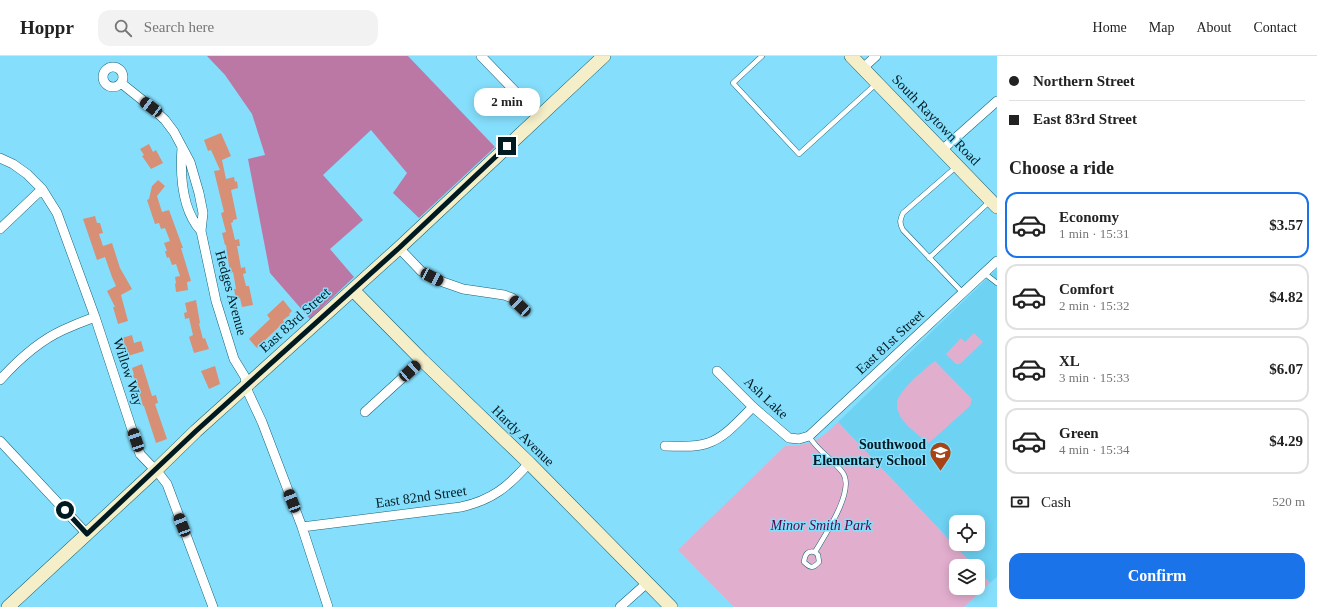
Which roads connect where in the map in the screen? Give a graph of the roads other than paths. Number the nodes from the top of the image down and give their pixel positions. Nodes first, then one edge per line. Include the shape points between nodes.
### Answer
1 (481, 56) edge
2 (604, 56) edge
3 (762, 56) edge
4 (851, 56) edge
5 (876, 56) edge
6 (863, 68) junction
7 (121, 83) dead end
8 (877, 83) junction
9 (997, 101) edge
10 (539, 116) junction
11 (182, 147) junction
12 (942, 150) junction
13 (0, 158) edge
14 (957, 166) junction
15 (42, 189) junction
16 (994, 204) edge
17 (0, 228) edge
18 (201, 231) junction
19 (399, 248) junction
20 (929, 258) junction
21 (997, 261) edge
22 (984, 273) junction
23 (997, 283) edge
24 (353, 290) junction
25 (963, 293) junction
26 (520, 306) dead end
27 (95, 317) junction
28 (422, 360) junction
29 (717, 371) dead end
30 (0, 380) edge
31 (247, 384) junction
32 (753, 407) junction
33 (365, 412) dead end
34 (809, 436) junction
35 (799, 439) joint
36 (0, 440) edge
37 (665, 446) dead end
38 (529, 464) junction
39 (156, 470) junction
40 (302, 527) junction
41 (87, 534) junction
42 (815, 552) dead end
43 (647, 583) junction
44 (8, 607) edge
45 (213, 607) edge
46 (328, 607) edge
47 (620, 607) edge
48 (671, 607) edge

1 - 10 street
2 - 10 street, East 83rd Street
3 - 8 lane via 733,83 799,154
4 - 6 street, South Raytown Road
5 - 6 street
6 - 8 street, South Raytown Road
7 - 11 street via 165,120
8 - 12 street, South Raytown Road
9 - 12 street
10 - 19 street, East 83rd Street
11 - 18 street via 190,162 199,193 203,213
11 - 18 street via 182,180 186,200 191,216
12 - 14 street, South Raytown Road
13 - 15 street, Willow Way via 28,174
14 - 16 street, South Raytown Road
14 - 20 lane via 904,213 900,220 903,230
15 - 17 street
15 - 27 street, Willow Way via 57,213
16 - 20 lane
18 - 31 street, Hedges Avenue via 216,301 234,359
19 - 24 street, East 83rd Street
19 - 26 street via 421,271 443,282 463,289 512,298
20 - 25 lane
21 - 22 street, East 81st Street
22 - 23 lane
22 - 25 street, East 81st Street
24 - 28 street, Hardy Avenue
24 - 31 street, East 83rd Street
25 - 34 street, East 81st Street
27 - 30 street via 62,330 32,350
27 - 39 street, Willow Way via 140,454
28 - 33 street
28 - 38 street, Hardy Avenue
29 - 32 street, Ash Lake
31 - 39 street, East 83rd Street
31 - 40 street, Hedges Avenue
32 - 35 street, Ash Lake via 789,438
32 - 37 street via 728,430 707,444
34 - 35 street, East 81st Street
34 - 42 lane via 814,445 843,473 846,484 841,504
36 - 41 street
38 - 40 street, East 82nd Street via 504,489 474,504
38 - 43 street, Hardy Avenue
39 - 41 street, East 83rd Street
39 - 45 street, Willow Way via 166,484
40 - 46 street, Hedges Avenue
41 - 44 street, East 83rd Street
43 - 47 street
43 - 48 street, Hardy Avenue

